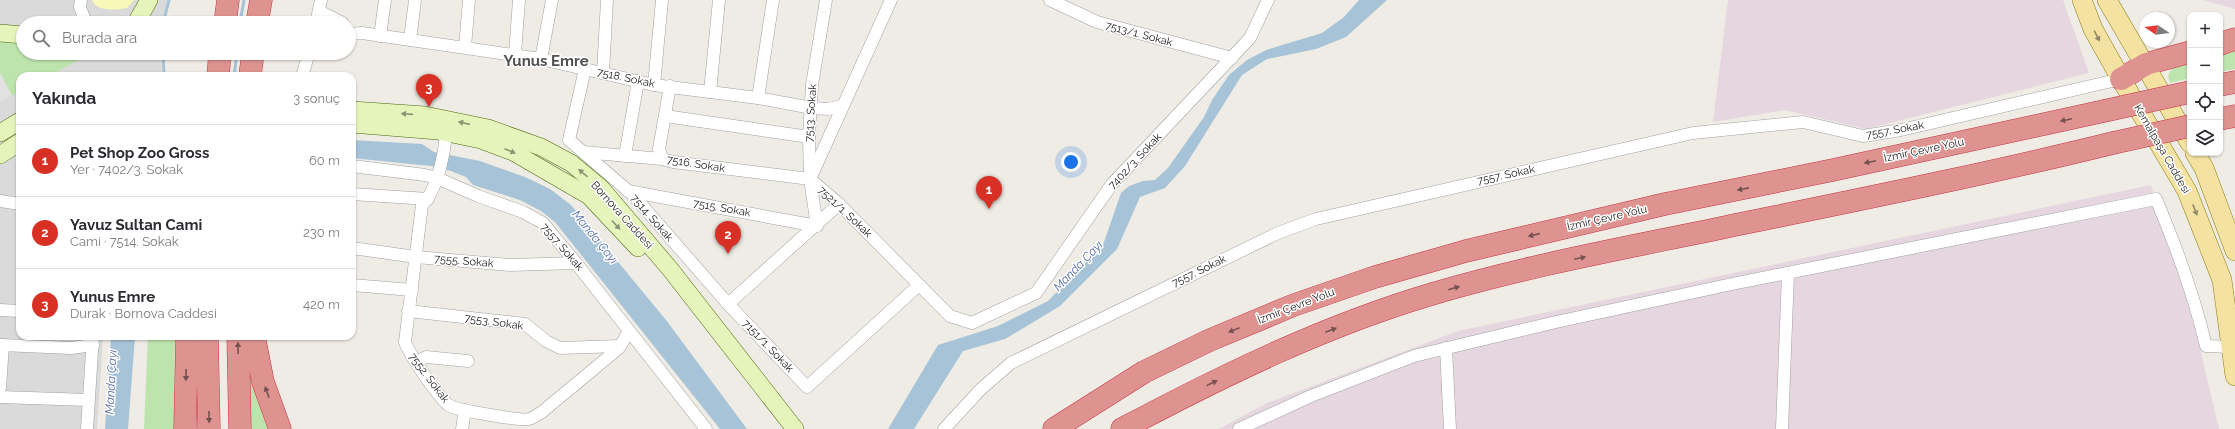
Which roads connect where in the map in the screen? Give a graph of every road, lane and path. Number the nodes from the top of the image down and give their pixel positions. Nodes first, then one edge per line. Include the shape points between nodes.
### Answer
1 (81, 0) edge
2 (149, 0) edge
3 (228, 0) edge
4 (261, 0) edge
5 (385, 0) edge
6 (415, 0) edge
7 (469, 0) edge
8 (519, 0) edge
9 (552, 0) edge
10 (607, 0) edge
11 (662, 0) edge
12 (719, 0) edge
13 (773, 0) edge
14 (826, 0) edge
15 (891, 0) edge
16 (1050, 0) edge
17 (1268, 0) edge
18 (2082, 0) edge
19 (2107, 0) edge
20 (320, 5) edge
21 (83, 16) edge
22 (140, 16) edge
23 (226, 16) edge
24 (258, 16) edge
25 (318, 16) edge
26 (334, 16) edge
27 (356, 30) edge
28 (0, 33) edge
29 (356, 33) edge
30 (362, 33) junction
31 (16, 34) edge
32 (380, 36) junction
33 (2235, 39) edge
34 (410, 40) junction
35 (2223, 43) edge
36 (465, 47) junction
37 (2187, 53) edge
38 (515, 54) junction
39 (1232, 58) junction
40 (541, 59) junction
41 (219, 60) edge
42 (308, 60) edge
43 (2146, 64) junction
44 (585, 69) junction
45 (218, 72) edge
46 (307, 72) edge
47 (603, 73) junction
48 (2121, 79) junction
49 (638, 81) junction
50 (2235, 82) edge
51 (2223, 84) edge
52 (654, 85) junction
53 (670, 86) junction
54 (710, 92) junction
55 (2187, 93) edge
56 (758, 98) junction
57 (843, 106) junction
58 (812, 108) junction
59 (356, 110) edge
60 (665, 116) junction
61 (2235, 116) edge
62 (2223, 118) edge
63 (16, 123) edge
64 (356, 124) edge
65 (2187, 127) edge
66 (445, 132) junction
67 (0, 133) edge
68 (809, 137) junction
69 (2187, 138) edge
70 (16, 145) edge
71 (583, 152) junction
72 (0, 155) edge
73 (625, 156) junction
74 (2198, 156) edge
75 (662, 159) junction
76 (356, 166) edge
77 (437, 178) junction
78 (810, 179) junction
79 (628, 191) junction
80 (356, 194) edge
81 (428, 198) junction
82 (0, 201) edge
83 (16, 203) edge
84 (839, 204) junction
85 (817, 226) junction
86 (356, 249) edge
87 (2235, 251) edge
88 (416, 257) junction
89 (576, 263) junction
90 (1788, 274) junction
91 (356, 285) edge
92 (920, 286) junction
93 (412, 290) junction
94 (728, 304) junction
95 (0, 310) edge
96 (16, 311) edge
97 (408, 311) junction
98 (950, 316) joint
99 (629, 331) junction
100 (93, 340) edge
101 (188, 340) edge
102 (207, 340) edge
103 (238, 340) edge
104 (255, 340) edge
105 (1, 345) edge
106 (620, 346) junction
107 (2231, 347) junction
108 (1446, 348) junction
109 (468, 361) dead end
110 (416, 362) junction
111 (1144, 372) junction
112 (2235, 376) edge
113 (0, 388) edge
114 (0, 397) edge
115 (88, 400) junction
116 (1177, 400) junction
117 (465, 410) junction
118 (528, 424) edge
119 (87, 429) edge
120 (185, 429) edge
121 (209, 429) edge
122 (240, 429) edge
123 (280, 429) edge
124 (462, 429) edge
125 (706, 429) edge
126 (790, 429) edge
127 (795, 429) edge
128 (944, 429) edge
129 (1039, 429) edge
130 (1054, 429) edge
131 (1122, 429) edge
132 (1132, 429) edge
133 (1239, 429) edge
134 (1450, 429) edge
135 (1782, 429) edge

1 - 21 street via 80,7
2 - 22 main road
3 - 23 highway
4 - 24 highway
5 - 32 street
6 - 34 street
7 - 36 street
8 - 38 street
9 - 40 street
10 - 47 street
11 - 52 street
12 - 54 street
13 - 56 street
14 - 58 street, 7513. Sokak via 812,85
15 - 57 street, 7521/1. Sokak
16 - 39 street, 7513/1. Sokak via 1097,22
17 - 39 street, 7402/3. Sokak via 1250,38
18 -> 48 main road, Kemalpaşa Caddesi via 2093,29
19 - 43 main road
20 - 25 street
20 - 26 street
27 - 30 street, 7518. Sokak
28 - 31 main road
29 - 30 street, 7518. Sokak
30 - 32 street, 7518. Sokak
32 - 34 street, 7518. Sokak
33 - 35 highway
34 - 36 street, 7518. Sokak
36 - 38 street, 7518. Sokak
37 - 43 highway
38 - 40 street, 7518. Sokak
39 - 98 street, 7402/3. Sokak via 1112,184 1036,293 972,323
40 - 44 street, 7518. Sokak
41 - 45 highway
42 - 46 street
43 - 48 highway
43 - 69 main road
44 - 47 street, 7518. Sokak
44 - 71 street, 7514. Sokak via 569,140
47 - 49 street, 7518. Sokak
48 -> 107 main road, Kemalpaşa Caddesi via 2187,191 2222,280
48 - 128 street, 7557. Sokak via 1901,130 1863,136 1803,122 1693,133 1316,219 1278,233 1011,362 981,389
49 - 52 street, 7518. Sokak
49 - 73 street
50 - 51 highway
52 - 53 street, 7518. Sokak
53 - 54 street, 7518. Sokak
53 - 60 street
54 - 56 street, 7518. Sokak
55 -> 111 highway, İzmir Çevre Yolu, bridge via 1666,204 1466,251 1375,277 1294,305 1210,340
56 - 58 street, 7518. Sokak
57 - 58 street, 7518. Sokak via 828,109
57 - 78 street, 7521/1. Sokak
58 - 68 street, 7513. Sokak
66 -> 59 main road, Bornova Caddesi via 425,115
60 - 68 street
60 - 75 street via 659,150
61 - 62 highway
63 - 67 main road
64 - 66 main road, Bornova Caddesi
116 -> 65 highway, bridge via 1278,351 1430,294 1485,279 1660,240 1977,176
66 - 77 street, 7552. Sokak
66 -> 126 main road, Bornova Caddesi via 481,140 513,152 589,196 658,271
127 -> 66 main road, Bornova Caddesi via 674,275 601,188 571,163 541,147 488,128
68 - 78 street, 7513. Sokak
70 - 72 main road
71 - 73 street, 7516. Sokak
71 - 79 street, 7514. Sokak
73 - 75 street, 7516. Sokak
74 - 87 main road
75 - 78 street, 7516. Sokak
76 - 77 street, 7557. Sokak
77 - 81 street, 7552. Sokak
77 - 89 street, 7557. Sokak via 523,212 542,223
78 - 84 street, 7521/1. Sokak
78 - 85 street, 7513. Sokak
79 - 85 street, 7515. Sokak
79 - 94 street, 7514. Sokak
80 - 81 street
81 - 88 street, 7552. Sokak via 422,205
82 - 83 street
84 - 85 street
84 - 92 street, 7521/1. Sokak
85 - 94 street
86 - 88 street, 7555. Sokak
88 - 89 street, 7555. Sokak via 510,265
88 - 93 street, 7552. Sokak
89 - 99 street, 7557. Sokak
90 - 107 street via 2156,198 2192,294 2206,346
90 - 108 street
90 - 135 street
91 - 93 street
92 - 94 street, 7151/1. Sokak via 807,387
92 - 98 street, 7521/1. Sokak
93 - 97 street, 7552. Sokak
95 - 96 street
97 - 106 street, 7553. Sokak via 526,324 546,341 560,348
97 - 110 street, 7552. Sokak via 405,342
99 - 106 street, 7552. Sokak
99 - 125 street, 7557. Sokak
100 - 105 street via 71,348
100 - 115 street
101 -> 120 highway
102 -> 121 highway
122 -> 103 highway
123 -> 104 highway via 263,382
105 - 113 street
106 - 118 street, 7552. Sokak
107 - 112 main road, Kemalpaşa Caddesi
108 - 133 street via 1407,359 1311,396
108 - 134 street
109 - 110 street via 426,357
110 - 117 street, 7552. Sokak via 449,405
111 - 129 highway
111 - 130 highway, İzmir Çevre Yolu
114 - 115 street
115 - 119 street
116 - 131 highway
116 - 132 highway
117 - 118 street, 7552. Sokak via 520,419
117 - 124 street

